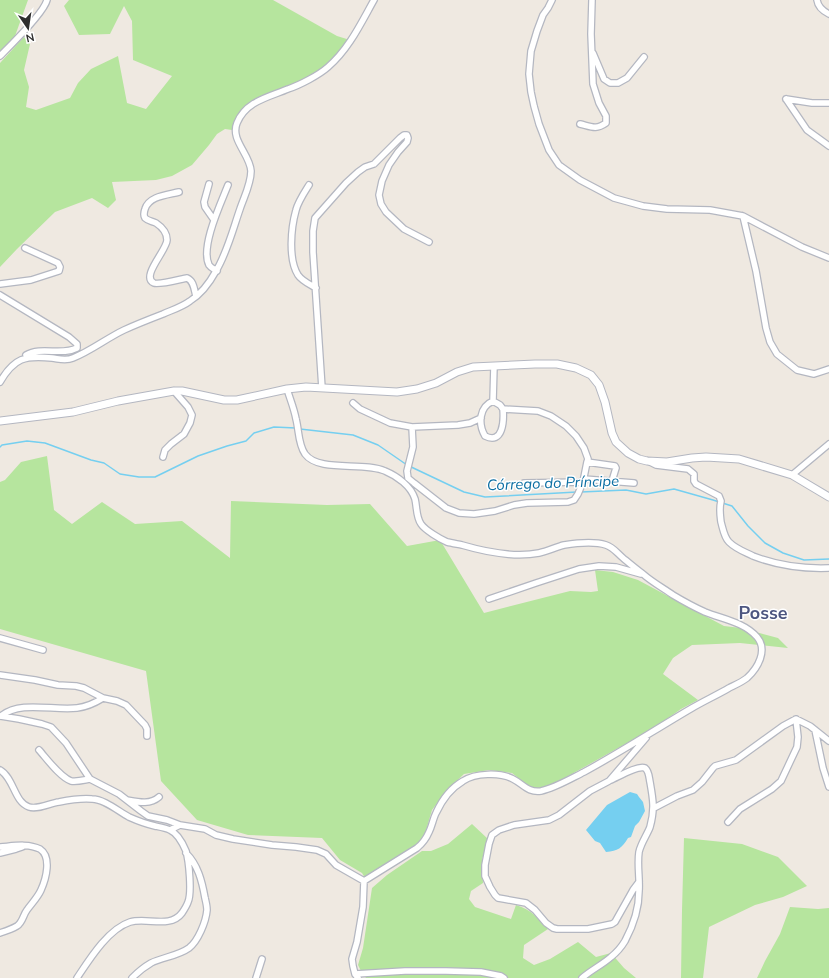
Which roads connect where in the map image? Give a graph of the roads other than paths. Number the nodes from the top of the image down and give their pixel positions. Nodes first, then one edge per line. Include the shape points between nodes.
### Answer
1 (47, 0) edge
2 (374, 0) edge
3 (552, 0) edge
4 (592, 0) edge
5 (817, 0) edge
6 (829, 14) edge
7 (592, 49) junction
8 (0, 56) edge
9 (644, 57) dead end
10 (829, 103) edge
11 (580, 124) dead end
12 (829, 146) edge
13 (209, 184) dead end
14 (228, 185) dead end
15 (309, 185) dead end
16 (179, 192) dead end
17 (743, 216) junction
18 (214, 220) junction
19 (429, 242) dead end
20 (25, 248) dead end
21 (829, 258) edge
22 (217, 271) junction
23 (0, 284) edge
24 (316, 288) junction
25 (0, 295) edge
26 (196, 296) junction
27 (21, 359) junction
28 (494, 366) junction
29 (829, 369) edge
30 (0, 382) edge
31 (322, 388) junction
32 (287, 389) junction
33 (174, 391) junction
34 (493, 401) junction
35 (353, 403) dead end
36 (503, 409) junction
37 (481, 418) junction
38 (0, 421) edge
39 (412, 427) junction
40 (829, 444) edge
41 (163, 457) dead end
42 (647, 461) junction
43 (587, 462) junction
44 (792, 475) junction
45 (584, 480) junction
46 (612, 481) junction
47 (524, 483) dead end
48 (634, 483) dead end
49 (829, 497) edge
50 (829, 568) edge
51 (643, 575) junction
52 (489, 600) dead end
53 (0, 638) edge
54 (43, 650) dead end
55 (0, 675) edge
56 (103, 698) junction
57 (1, 716) edge
58 (796, 719) junction
59 (815, 730) junction
60 (652, 732) junction
61 (147, 736) dead end
62 (829, 741) edge
63 (39, 750) dead end
64 (0, 770) edge
65 (90, 779) junction
66 (609, 781) junction
67 (829, 787) edge
68 (159, 796) dead end
69 (127, 800) junction
70 (654, 808) junction
71 (728, 822) dead end
72 (180, 825) junction
73 (170, 830) junction
74 (26, 845) junction
75 (0, 847) edge
76 (0, 853) edge
77 (186, 853) junction
78 (364, 881) junction
79 (639, 882) junction
80 (0, 933) edge
81 (262, 959) dead end
82 (356, 976) edge
83 (77, 978) edge
84 (132, 978) edge
85 (256, 978) edge
86 (504, 978) edge
87 (582, 978) edge

1 - 8 street via 40,13
2 - 22 street via 353,39 328,67 319,74 264,98 246,110 240,118 235,129 236,136 246,155 251,170 250,177 229,243
3 - 17 street via 531,51 529,74 539,124 549,150 559,165 580,180 614,198 643,206 710,210
4 - 7 street
5 - 6 street via 823,11
7 - 9 street via 604,79 610,83 618,83 627,78
7 - 11 street via 593,84 606,116 606,123 594,128
10 - 12 street via 786,99 807,130
13 - 18 street via 204,202
14 - 18 street
15 - 24 street via 296,210 291,250 293,264 299,275
16 - 26 street via 153,198 145,207 144,217 164,230 167,240 166,247 149,276 154,283 187,278 193,283
17 - 21 street
17 - 29 street via 770,342 777,354 797,370 814,374
18 - 22 street via 207,258 212,268
19 - 24 street via 404,228 386,212 379,195 389,165 407,142 407,135 400,138 374,164 358,172 315,218 312,252
20 - 23 street via 58,263 59,271 32,280
22 - 26 street
24 - 31 street
25 - 27 street via 77,344 77,348 73,350 39,351
26 - 27 street via 178,308 119,333 74,358
27 - 30 street via 8,370
28 - 31 street via 473,367 436,383 397,392
28 - 34 street
28 - 42 street via 557,364 576,368 591,375 599,385 616,442 628,453
31 - 32 street
32 - 33 street via 237,400
32 - 51 street via 304,452 309,457 324,464 383,469 400,479 415,499 420,523 425,529 446,541 472,548 524,555 578,544 606,545
33 - 38 street via 74,412
33 - 41 street via 192,415 184,434 165,450
34 - 36 street
34 - 37 street via 485,405
35 - 39 street via 390,423
36 - 37 street via 500,434 495,438 485,436 480,425
36 - 43 street via 538,411 552,416 576,436 584,448
37 - 39 street via 458,425
39 - 45 street via 413,447 406,471 408,478 446,508 458,513 495,511 514,504 568,502 574,500
40 - 44 street
42 - 44 street via 667,462 706,457 739,459
42 - 50 street via 656,465 688,469 694,474 696,484 719,496 723,532 729,542 741,551 793,567
43 - 45 street
43 - 46 street via 615,466
44 - 49 street
45 - 46 street
45 - 47 street
46 - 48 street
51 - 52 street via 616,567 580,569
51 - 60 street via 702,611 743,626 758,638 762,648 756,668 745,679
53 - 54 street
55 - 56 street via 76,686
56 - 57 street via 78,708 17,708
56 - 61 street via 126,705 145,725
57 - 65 street via 51,728 66,743
58 - 59 street
58 - 70 street via 782,726 736,760 713,768 693,790
58 - 71 street via 797,747 781,781 740,809
59 - 62 street
59 - 67 street via 822,768
60 - 66 street
60 - 78 street via 574,777 544,790 529,790 504,775 486,774 460,782 449,792 435,814 423,843
63 - 65 street via 64,777 76,781
64 - 73 street via 7,774 22,802 28,807 35,808 76,799 96,799 130,817
65 - 69 street
66 - 70 street via 638,767 644,768 650,778
66 - 79 street via 590,791 554,818 514,825 492,835 485,876 498,898 526,903 546,923 558,929 612,924
68 - 69 street via 150,802
69 - 72 street via 148,816
70 - 79 street via 650,827 640,851
72 - 73 street
72 - 78 street via 233,839 317,850 326,854 336,865
73 - 77 street via 182,843
74 - 75 street
74 - 76 street
74 - 80 street via 40,849 47,858 48,865 41,889 18,926
77 - 83 street via 190,887 188,902 182,914 164,922 131,922 120,927 105,940
77 - 84 street via 192,859 203,883 207,910 205,922 188,949 152,962
78 - 82 street via 363,907 352,959
79 - 87 street via 637,908 624,942 611,957
81 - 85 street
82 - 86 street via 405,971 481,972

